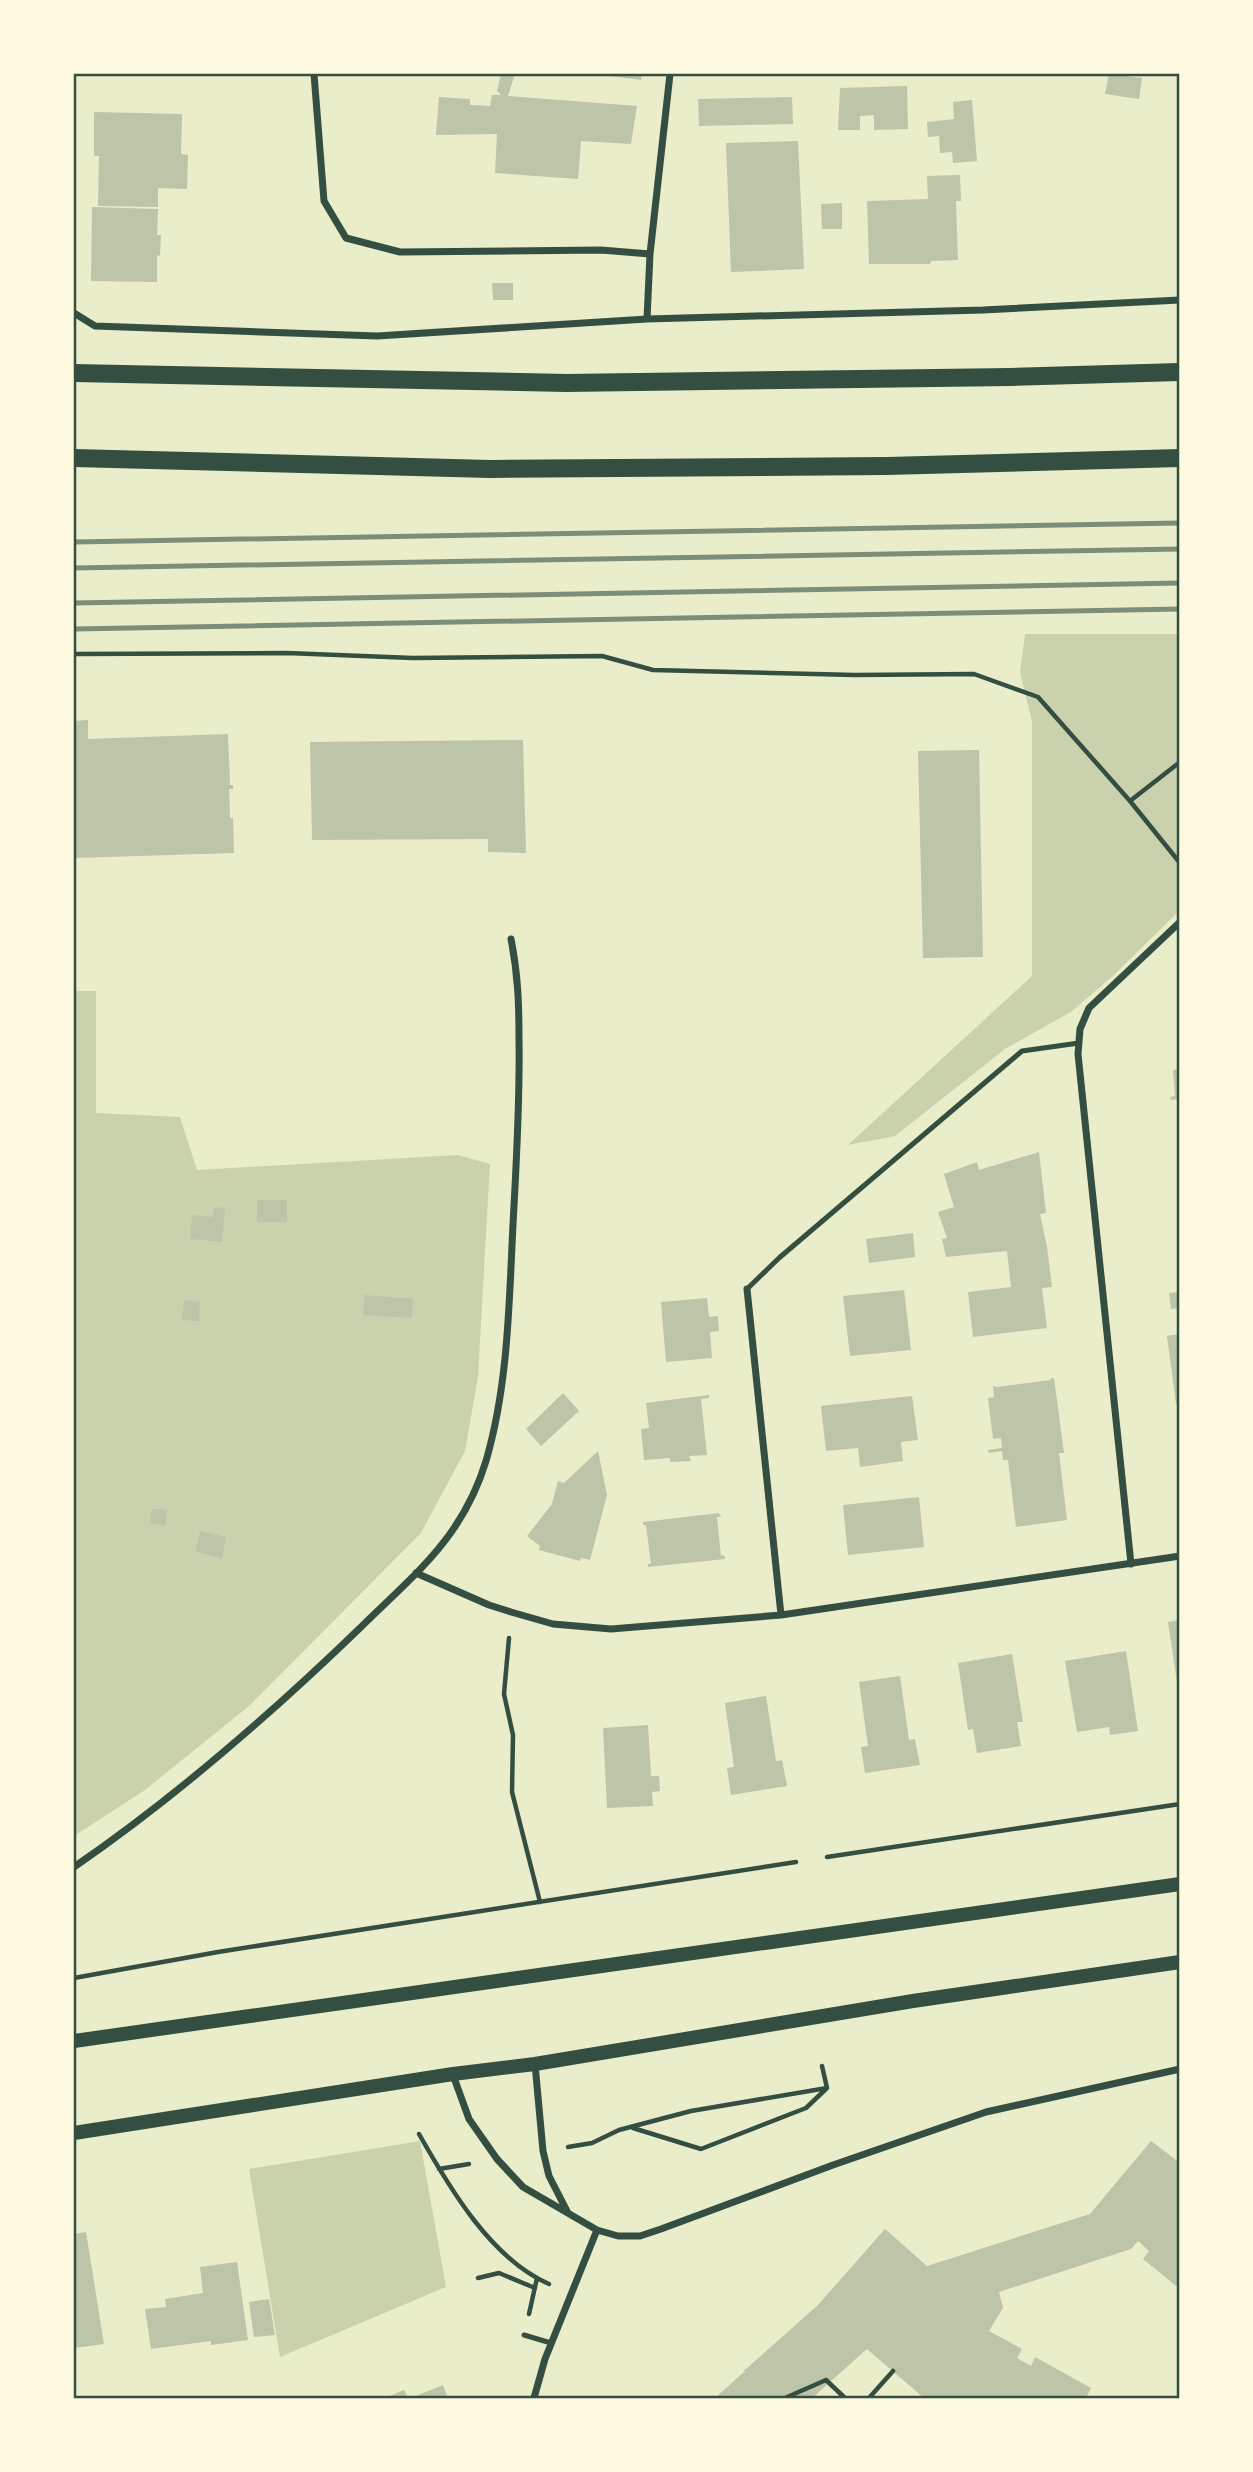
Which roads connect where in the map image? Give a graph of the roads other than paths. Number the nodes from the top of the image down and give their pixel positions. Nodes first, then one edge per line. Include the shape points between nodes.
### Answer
1 (314, 74) edge
2 (670, 74) edge
3 (650, 254) junction
4 (1180, 300) edge
5 (74, 313) edge
6 (647, 319) junction
7 (1180, 372) edge
8 (74, 373) edge
9 (74, 458) edge
10 (1180, 458) edge
11 (1180, 922) edge
12 (512, 939) dead end
13 (1079, 1043) junction
14 (747, 1289) joint
15 (1180, 1556) edge
16 (1131, 1564) junction
17 (416, 1573) junction
18 (781, 1615) junction
19 (74, 1867) edge
20 (1180, 1884) edge
21 (1180, 1962) edge
22 (74, 2041) edge
23 (535, 2064) junction
24 (1180, 2069) edge
25 (453, 2074) junction
26 (74, 2133) edge
27 (568, 2214) junction
28 (597, 2230) junction
29 (524, 2335) dead end
30 (551, 2343) junction
31 (534, 2399) edge

1 - 3 street via 324,201 346,238 400,252 601,250
2 - 3 street
3 - 6 street
4 - 6 street
5 - 6 street via 95,326 377,336
7 - 8 main road via 579,383
9 - 10 main road via 503,468 900,466
11 - 13 street via 1089,1008
12 - 17 street via 518,973 518,1110 506,1354 485,1462 453,1531
13 - 14 lane via 1022,1051
13 - 16 street
14 - 18 street
15 - 16 street
16 - 18 street
17 - 18 street via 489,1605 553,1623 611,1629
17 - 19 street via 218,1756
20 - 22 main road
21 - 23 main road
23 - 25 main road
23 - 27 street via 543,2151
24 - 28 street via 986,2112 640,2236
25 - 26 main road
25 - 27 street via 469,2119 497,2159 523,2186
27 - 28 street
28 - 30 street
29 - 30 lane
30 - 31 street

